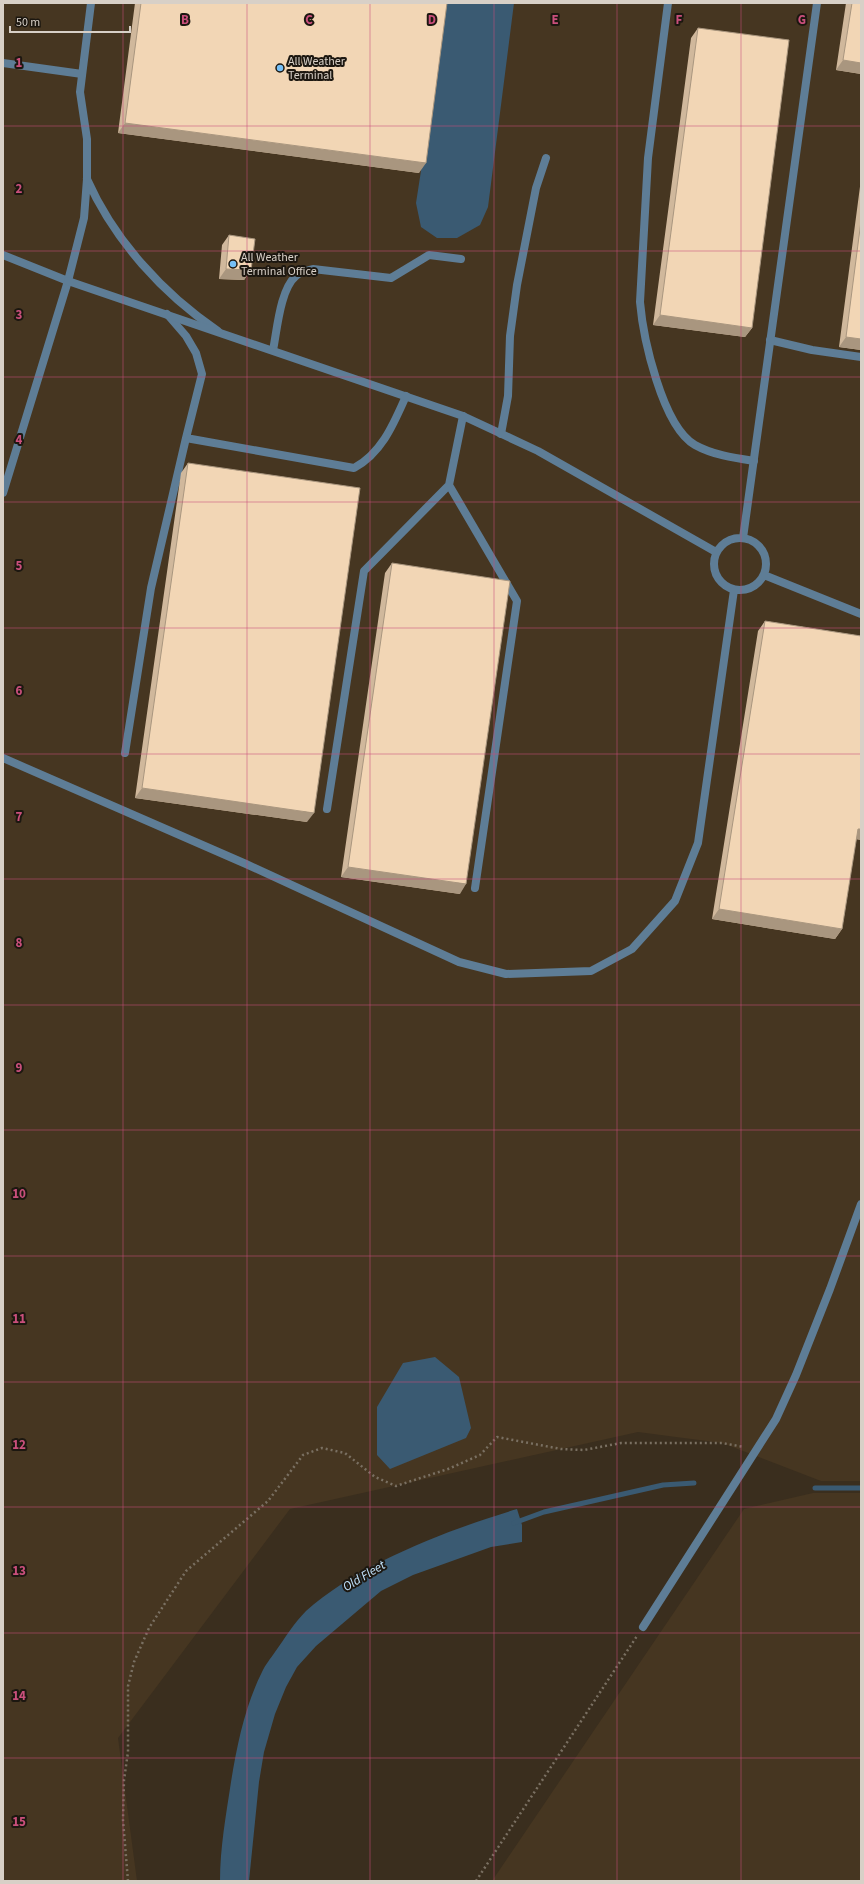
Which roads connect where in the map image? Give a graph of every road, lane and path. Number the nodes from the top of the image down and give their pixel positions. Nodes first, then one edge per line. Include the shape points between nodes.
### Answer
1 (90, 3) edge
2 (668, 3) edge
3 (817, 3) edge
4 (3, 63) edge
5 (82, 74) junction
6 (546, 158) dead end
7 (87, 179) junction
8 (3, 255) edge
9 (461, 258) dead end
10 (68, 281) junction
11 (167, 314) junction
12 (220, 332) junction
13 (770, 340) junction
14 (273, 350) junction
15 (861, 357) edge
16 (406, 396) junction
17 (463, 416) junction
18 (501, 434) junction
19 (186, 438) junction
20 (754, 461) junction
21 (449, 485) junction
22 (3, 493) edge
23 (743, 538) junction
24 (716, 552) junction
25 (764, 575) junction
26 (734, 590) junction
27 (861, 614) edge
28 (125, 753) dead end
29 (3, 758) edge
30 (328, 809) dead end
31 (475, 888) dead end
32 (861, 1204) edge
33 (756, 1450) junction
34 (643, 1628) joint
35 (128, 1881) edge
36 (476, 1881) edge

1 - 5 street
2 - 20 street via 648,158 640,302 642,324 658,384 671,417 682,433 694,445 719,455
3 - 13 street
4 - 5 street
5 - 7 street via 80,92 87,139
6 - 18 street via 536,188 517,285 510,336 508,396
7 - 10 street via 84,218
7 - 12 street via 99,206 136,257 166,288
8 - 10 street
9 - 14 street via 429,255 390,278 313,269 302,272 290,282 284,297
10 - 11 street
10 - 22 street
11 - 12 street
11 - 19 street via 186,336 196,353 202,374
12 - 14 street
13 - 15 street via 812,350
13 - 20 street
14 - 16 street
16 - 17 street
16 - 19 street via 389,434 367,461 354,468
17 - 18 street
17 - 21 street
18 - 24 street via 538,451
19 - 28 street via 151,588
20 - 23 street
21 - 30 street via 364,571
21 - 31 street via 517,600
23 - 24 street via 728,540
23 - 25 street via 755,542 763,551 766,567
24 - 26 street via 716,575 726,587
25 - 26 street via 752,588
25 - 27 street
26 - 29 street via 698,843 675,901 632,949 591,971 506,974 459,962 246,864
32 - 33 street via 796,1375 776,1419
33 - 34 street
33 - 35 path via 722,1443 622,1443 584,1450 561,1449 497,1437 480,1455 448,1469 396,1486 375,1477 345,1452 322,1448 303,1454 268,1502 186,1571 149,1628 134,1662 128,1686 128,1752 124,1780
34 - 36 path

